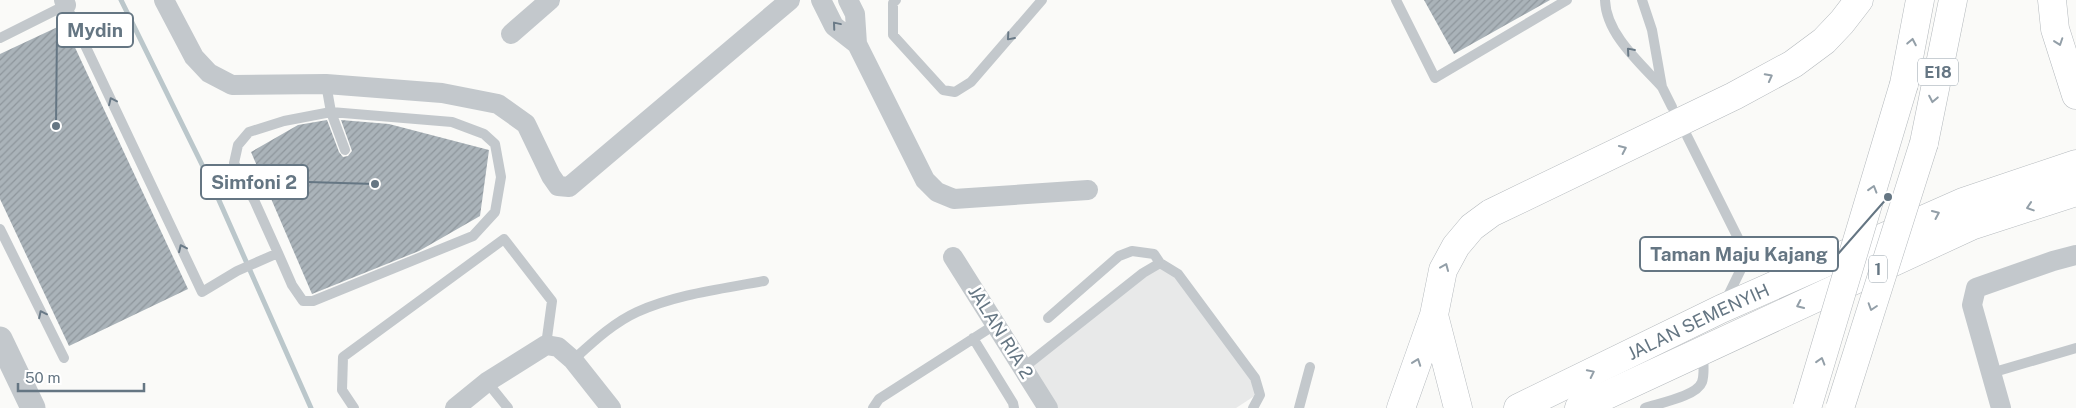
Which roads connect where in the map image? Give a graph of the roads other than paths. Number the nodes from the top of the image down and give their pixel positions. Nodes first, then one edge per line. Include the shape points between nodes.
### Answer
1 (164, 0) edge
2 (550, 0) edge
3 (790, 0) edge
4 (822, 0) edge
5 (848, 0) edge
6 (896, 0) edge
7 (1042, 0) edge
8 (1396, 0) edge
9 (1567, 0) edge
10 (1605, 0) edge
11 (1642, 0) edge
12 (1859, 0) edge
13 (1920, 0) edge
14 (1953, 0) edge
15 (2052, 0) edge
16 (65, 2) edge
17 (511, 34) dead end
18 (0, 38) edge
19 (857, 44) junction
20 (326, 84) junction
21 (1662, 87) junction
22 (2075, 88) edge
23 (1672, 108) dead end
24 (332, 112) junction
25 (1687, 136) dead end
26 (345, 150) dead end
27 (2076, 164) edge
28 (1088, 190) dead end
29 (2076, 192) edge
30 (0, 229) edge
31 (1742, 248) junction
32 (278, 253) junction
33 (2076, 255) edge
34 (953, 257) dead end
35 (1160, 263) junction
36 (1812, 269) junction
37 (764, 281) dead end
38 (1732, 305) junction
39 (1434, 315) junction
40 (1048, 318) dead end
41 (996, 324) junction
42 (1754, 326) junction
43 (973, 338) junction
44 (0, 339) edge
45 (546, 345) junction
46 (2076, 348) edge
47 (1702, 350) junction
48 (64, 358) dead end
49 (573, 360) junction
50 (1310, 367) dead end
51 (1023, 368) junction
52 (1991, 373) junction
53 (487, 382) junction
54 (1045, 407) edge
55 (33, 408) edge
56 (354, 408) edge
57 (455, 408) edge
58 (508, 408) edge
59 (611, 408) edge
60 (873, 408) edge
61 (1014, 408) edge
62 (1253, 408) edge
63 (1299, 408) edge
64 (1401, 408) edge
65 (1458, 408) edge
66 (1518, 408) edge
67 (1579, 408) edge
68 (1645, 408) edge
69 (1807, 408) edge
70 (1840, 408) edge
71 (2001, 408) edge

1 - 20 street via 194,57 209,74 232,85
2 - 17 street
3 - 20 street via 569,187 558,186 551,176 526,124 498,104 442,93
19 -> 4 street via 834,26
5 - 19 street via 855,14
7 -> 6 lane via 971,82 956,92 943,90 893,35 893,3
8 - 9 lane via 1435,78
21 -> 10 lane via 1623,43 1606,13
11 - 21 lane via 1652,30
39 -> 12 main road via 1443,270 1456,246 1490,213 1734,96 1793,64 1824,41
69 -> 13 main road, E18, bridge via 1904,84
14 -> 70 main road, E18, bridge via 1924,144
15 -> 22 main road via 2055,29
16 - 18 lane
32 -> 16 lane via 237,271 202,292
19 - 28 street via 925,180 936,192 954,199
20 - 24 lane
21 - 23 lane
24 - 26 lane
24 - 32 lane via 249,132 238,145 234,163
24 - 32 lane via 452,122 484,134 496,144 501,177 495,212 472,236 314,301 303,301
25 - 31 lane
36 -> 27 main road, JALAN SEMENYIH / 1 via 1963,202
29 -> 42 main road, JALAN SEMENYIH / 1 via 1971,226
48 -> 30 lane
31 - 36 lane via 1776,267
31 - 38 lane via 1742,267
33 - 52 street via 1976,288 1972,305
34 - 41 street, JALAN RIA 2
35 - 40 lane via 1154,254 1132,251 1119,256
35 - 51 lane
35 - 62 lane via 1178,274 1255,378 1260,395
36 - 38 main road, JALAN SEMENYIH / 1
37 - 49 lane via 682,297 637,312 603,333
38 - 42 main road
66 -> 38 main road, JALAN SEMENYIH / 1
64 -> 39 main road
39 - 65 main road
41 - 43 lane
41 - 51 street, JALAN RIA 2
42 - 47 main road, JALAN SEMENYIH / 1
43 - 60 lane via 879,399
43 - 61 lane
44 - 55 street
45 - 49 street via 558,347
45 - 53 street
45 - 56 lane via 552,301 504,239 343,357 342,390
46 - 52 lane
47 - 67 main road, JALAN SEMENYIH / 1
47 - 68 lane via 1702,384 1694,392
49 - 59 street
50 - 63 lane
51 - 54 street, JALAN RIA 2
52 - 71 street
53 - 57 street
53 - 58 lane

